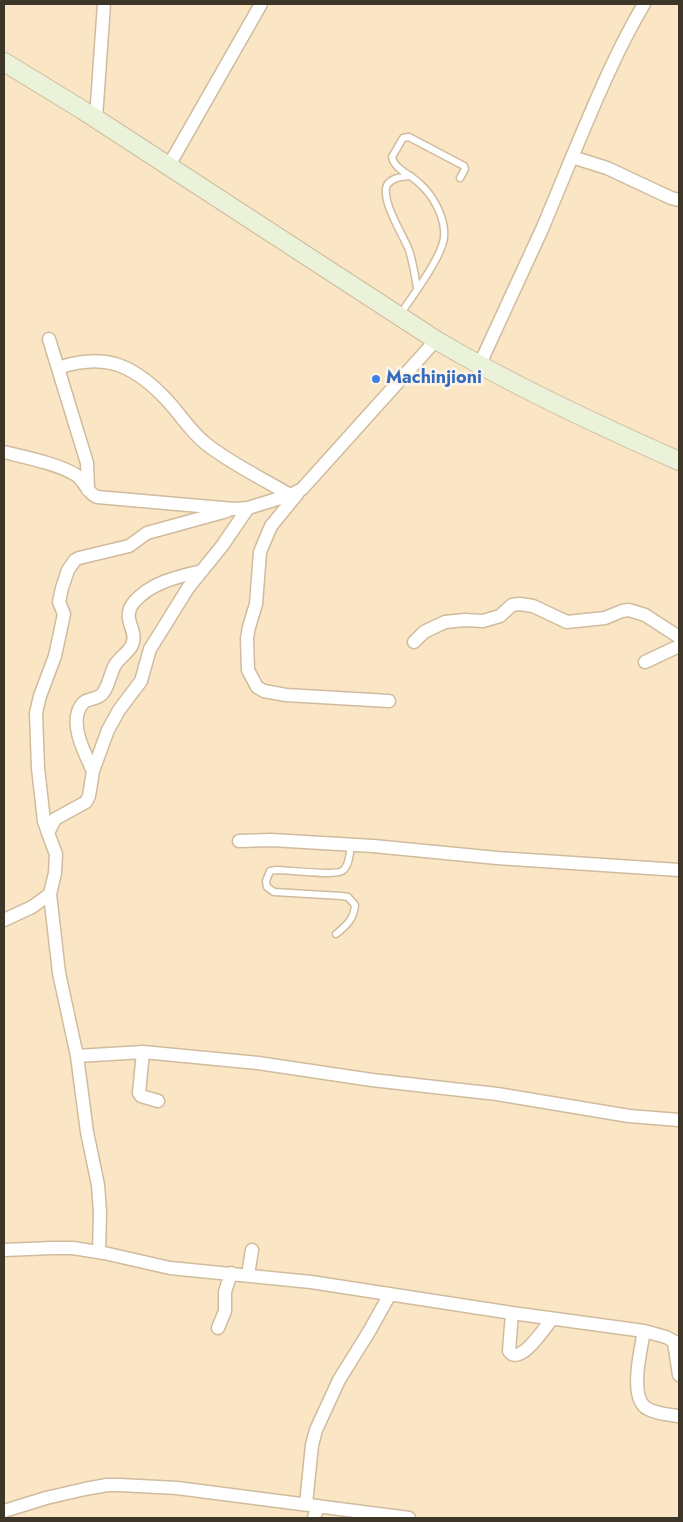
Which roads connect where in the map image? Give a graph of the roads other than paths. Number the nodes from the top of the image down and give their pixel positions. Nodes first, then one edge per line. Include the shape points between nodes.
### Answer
1 (104, 4) edge
2 (261, 4) edge
3 (644, 4) edge
4 (4, 62) edge
5 (96, 118) junction
6 (572, 157) junction
7 (168, 167) junction
8 (412, 176) junction
9 (460, 178) dead end
10 (679, 200) edge
11 (417, 288) junction
12 (399, 316) junction
13 (49, 339) dead end
14 (436, 340) junction
15 (479, 366) junction
16 (58, 368) junction
17 (4, 452) edge
18 (679, 461) edge
19 (88, 490) junction
20 (296, 492) junction
21 (248, 508) junction
22 (234, 509) junction
23 (202, 571) junction
24 (679, 638) edge
25 (414, 642) dead end
26 (679, 646) edge
27 (645, 662) dead end
28 (389, 701) dead end
29 (93, 771) junction
30 (48, 833) junction
31 (240, 842) dead end
32 (351, 846) junction
33 (679, 870) edge
34 (50, 894) junction
35 (4, 920) edge
36 (336, 934) dead end
37 (143, 1052) junction
38 (77, 1056) junction
39 (158, 1101) dead end
40 (679, 1120) edge
41 (4, 1250) edge
42 (252, 1250) dead end
43 (99, 1252) junction
44 (231, 1273) junction
45 (248, 1275) junction
46 (390, 1294) junction
47 (512, 1313) junction
48 (552, 1318) junction
49 (218, 1328) dead end
50 (644, 1331) junction
51 (677, 1343) edge
52 (679, 1375) edge
53 (679, 1416) edge
54 (312, 1505) junction
55 (4, 1511) edge
56 (388, 1517) edge
57 (314, 1518) edge
58 (409, 1518) edge

1 - 5 street
2 - 7 street
3 - 6 street via 606,76
4 - 5 street
5 - 7 street
6 - 10 street via 607,168
6 - 15 street
7 - 12 street
8 - 9 lane via 395,164 392,157 406,136 464,166
8 - 11 lane via 431,197 444,230 444,240
8 - 11 lane via 391,180 386,193 414,266
11 - 12 lane
12 - 14 street
13 - 16 street
14 - 15 street
14 - 20 street
15 - 18 street
16 - 19 street via 87,463
16 - 20 street via 92,361 106,361 124,367 164,397 205,443 225,457
17 - 19 street via 71,472
19 - 22 street via 104,499
20 - 21 street
20 - 28 street via 274,521 260,552 256,604 247,638 248,670 257,687 264,691
21 - 22 street
21 - 23 street
22 - 30 street via 147,533 129,546 79,558 68,570 59,602 64,614 55,656 36,713 39,778
23 - 29 street via 150,649 142,680 108,730
23 - 29 street via 155,585 128,610 133,642 115,665 102,694 85,701 78,716 78,740
24 - 25 street via 645,614 629,610 604,618 567,622 533,606 520,604 512,605 500,616 483,621 445,622 424,632
26 - 27 street
29 - 30 street via 86,802 55,819
30 - 34 street via 56,854
31 - 32 street via 276,840
32 - 33 street
32 - 36 lane via 347,864 340,872 276,870 270,871 266,881 267,887 274,892 342,896 352,900 355,906 352,918
34 - 35 street
34 - 38 street via 59,973
37 - 38 street
37 - 39 street via 139,1093
37 - 40 street via 258,1063 497,1094 629,1116
38 - 43 street via 100,1201
41 - 43 street via 52,1248
42 - 45 street
43 - 44 street via 170,1268
44 - 45 street
44 - 49 street via 225,1292 225,1311
45 - 46 street
46 - 47 street
46 - 54 street via 340,1380 316,1430 312,1445
47 - 48 street
47 - 48 street via 509,1351 516,1356 529,1347
48 - 50 street
50 - 51 street via 666,1336
50 - 53 street via 638,1370 640,1401 649,1410
51 - 52 street
54 - 55 street via 177,1488 120,1485 85,1489
54 - 56 street
54 - 57 street
56 - 58 street

